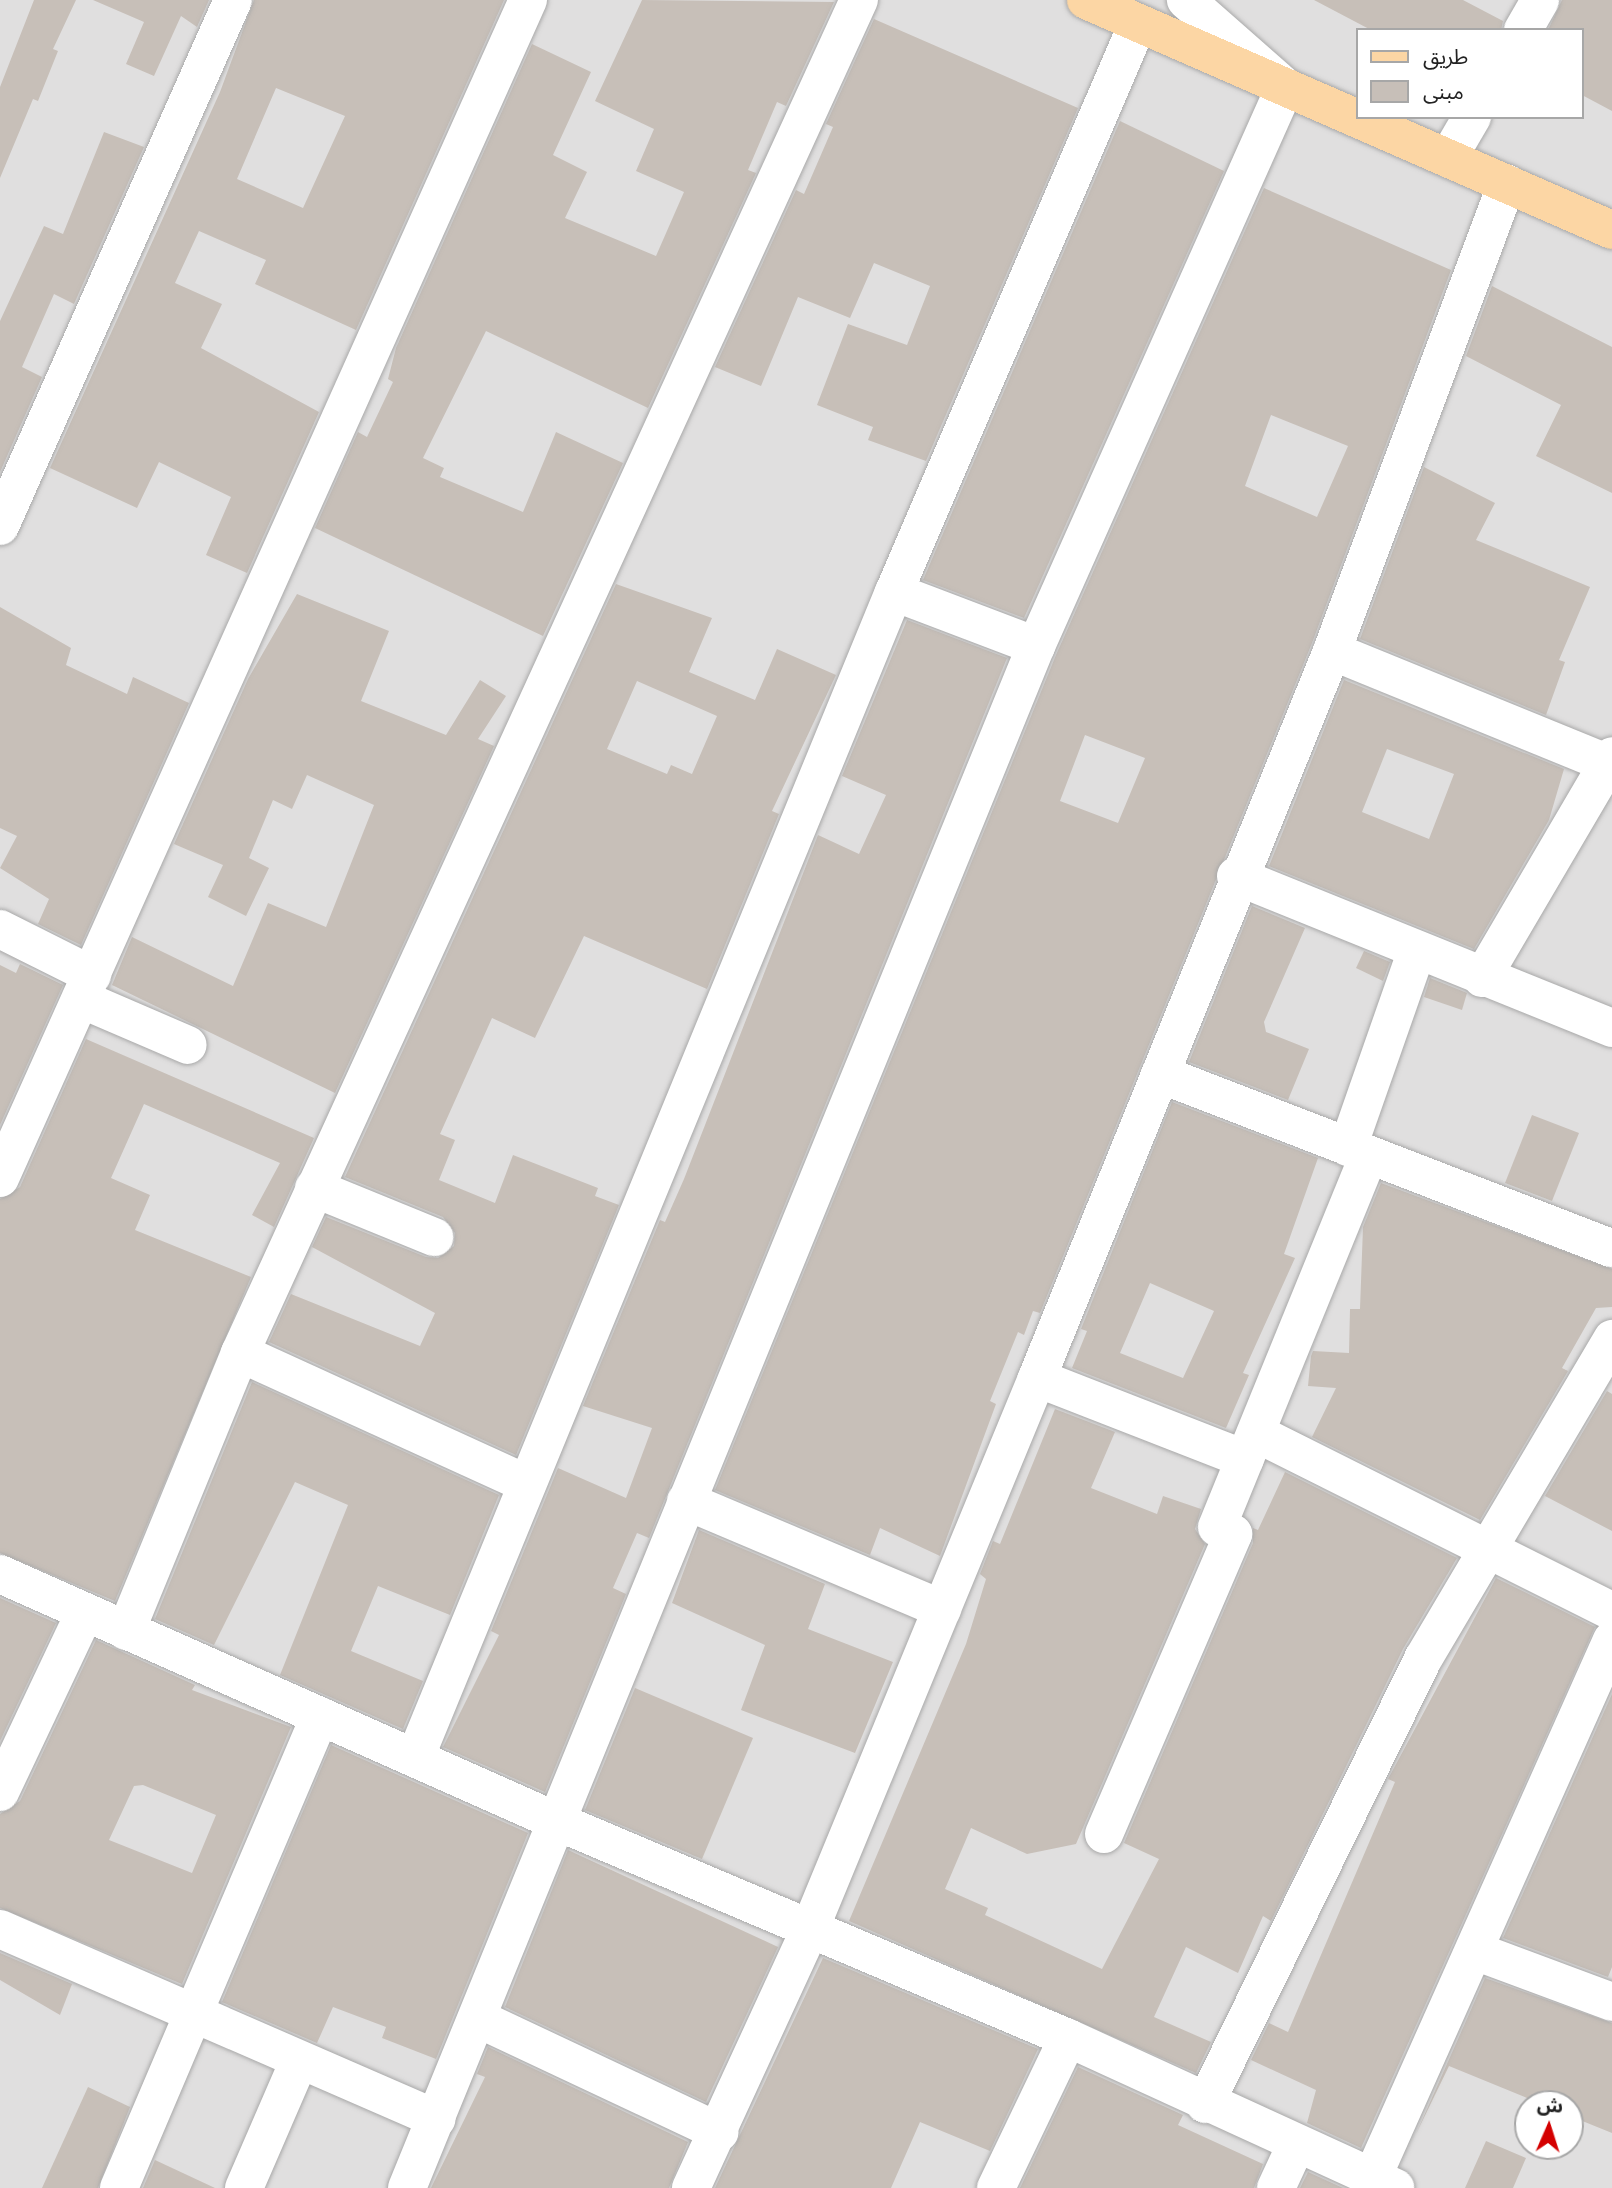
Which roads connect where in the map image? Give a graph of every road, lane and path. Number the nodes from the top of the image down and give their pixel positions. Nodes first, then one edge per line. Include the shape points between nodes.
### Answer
1 (233, 0) edge
2 (528, 0) edge
3 (859, 0) edge
4 (1086, 0) edge
5 (1186, 0) edge
6 (1540, 0) edge
7 (1138, 23) junction
8 (1523, 28) edge
9 (1285, 87) junction
10 (1356, 118) edge
11 (1358, 119) edge
12 (1471, 119) edge
13 (1448, 158) junction
14 (1507, 184) junction
15 (1612, 230) edge
16 (0, 526) edge
17 (894, 592) junction
18 (1036, 646) junction
19 (1332, 651) junction
20 (1610, 759) edge
21 (1236, 876) junction
22 (0, 929) edge
23 (1416, 953) junction
24 (1482, 978) junction
25 (86, 987) junction
26 (1612, 1028) edge
27 (188, 1045) dead end
28 (1160, 1074) junction
29 (1359, 1151) junction
30 (0, 1178) edge
31 (314, 1188) junction
32 (434, 1237) dead end
33 (1612, 1248) edge
34 (240, 1353) junction
35 (1607, 1356) edge
36 (1037, 1378) junction
37 (1251, 1446) junction
38 (525, 1483) junction
39 (686, 1501) junction
40 (1484, 1548) junction
41 (0, 1574) edge
42 (942, 1609) junction
43 (84, 1614) junction
44 (1610, 1626) edge
45 (126, 1631) junction
46 (320, 1716) junction
47 (415, 1758) junction
48 (0, 1792) edge
49 (556, 1821) junction
50 (1104, 1834) dead end
51 (0, 1929) edge
52 (810, 1931) junction
53 (1475, 1951) junction
54 (1612, 2002) edge
55 (192, 2016) junction
56 (477, 2018) junction
57 (1068, 2038) junction
58 (298, 2063) junction
59 (1205, 2104) junction
60 (436, 2119) junction
61 (719, 2132) junction
62 (1296, 2145) junction
63 (1383, 2183) edge
64 (119, 2188) edge
65 (244, 2188) edge
66 (407, 2188) edge
67 (691, 2188) edge
68 (996, 2188) edge
69 (1276, 2188) edge

1 - 16 street
2 - 25 street
3 - 31 street
4 - 7 main road
5 - 9 street
6 - 8 street
7 - 9 main road
7 - 17 street
9 - 10 main road
9 - 18 street
11 - 13 main road
12 - 13 street
13 - 14 main road
14 - 15 main road
14 - 19 street
17 - 18 street
17 - 38 street
18 - 39 street
19 - 20 street
19 - 21 street
20 - 24 street
21 - 23 street
21 - 28 street
22 - 25 street
23 - 24 street
23 - 29 street
24 - 26 street
25 - 27 street
25 - 30 street
28 - 29 street
28 - 36 street
29 - 33 street
29 - 37 street
31 - 32 street
31 - 34 street
34 - 38 street
34 - 45 street
35 - 40 street
36 - 37 street
36 - 42 street
37 - 40 street
37 - 50 street via 1217,1527 1233,1534
38 - 47 street
39 - 42 street
39 - 49 street
40 - 44 street
40 - 59 street via 1341,1819
41 - 43 street
42 - 52 street
43 - 45 street
43 - 48 street
44 - 53 street
45 - 46 street
46 - 47 street
46 - 55 street
47 - 49 street
49 - 52 street
49 - 56 street
51 - 55 street
52 - 57 street
52 - 61 street
53 - 54 street
53 - 63 street
55 - 58 street
55 - 64 street
56 - 60 street
56 - 61 street
57 - 59 street
57 - 68 street
58 - 60 street
58 - 65 street
59 - 62 street
60 - 66 street
61 - 67 street
62 - 63 street
62 - 69 street

